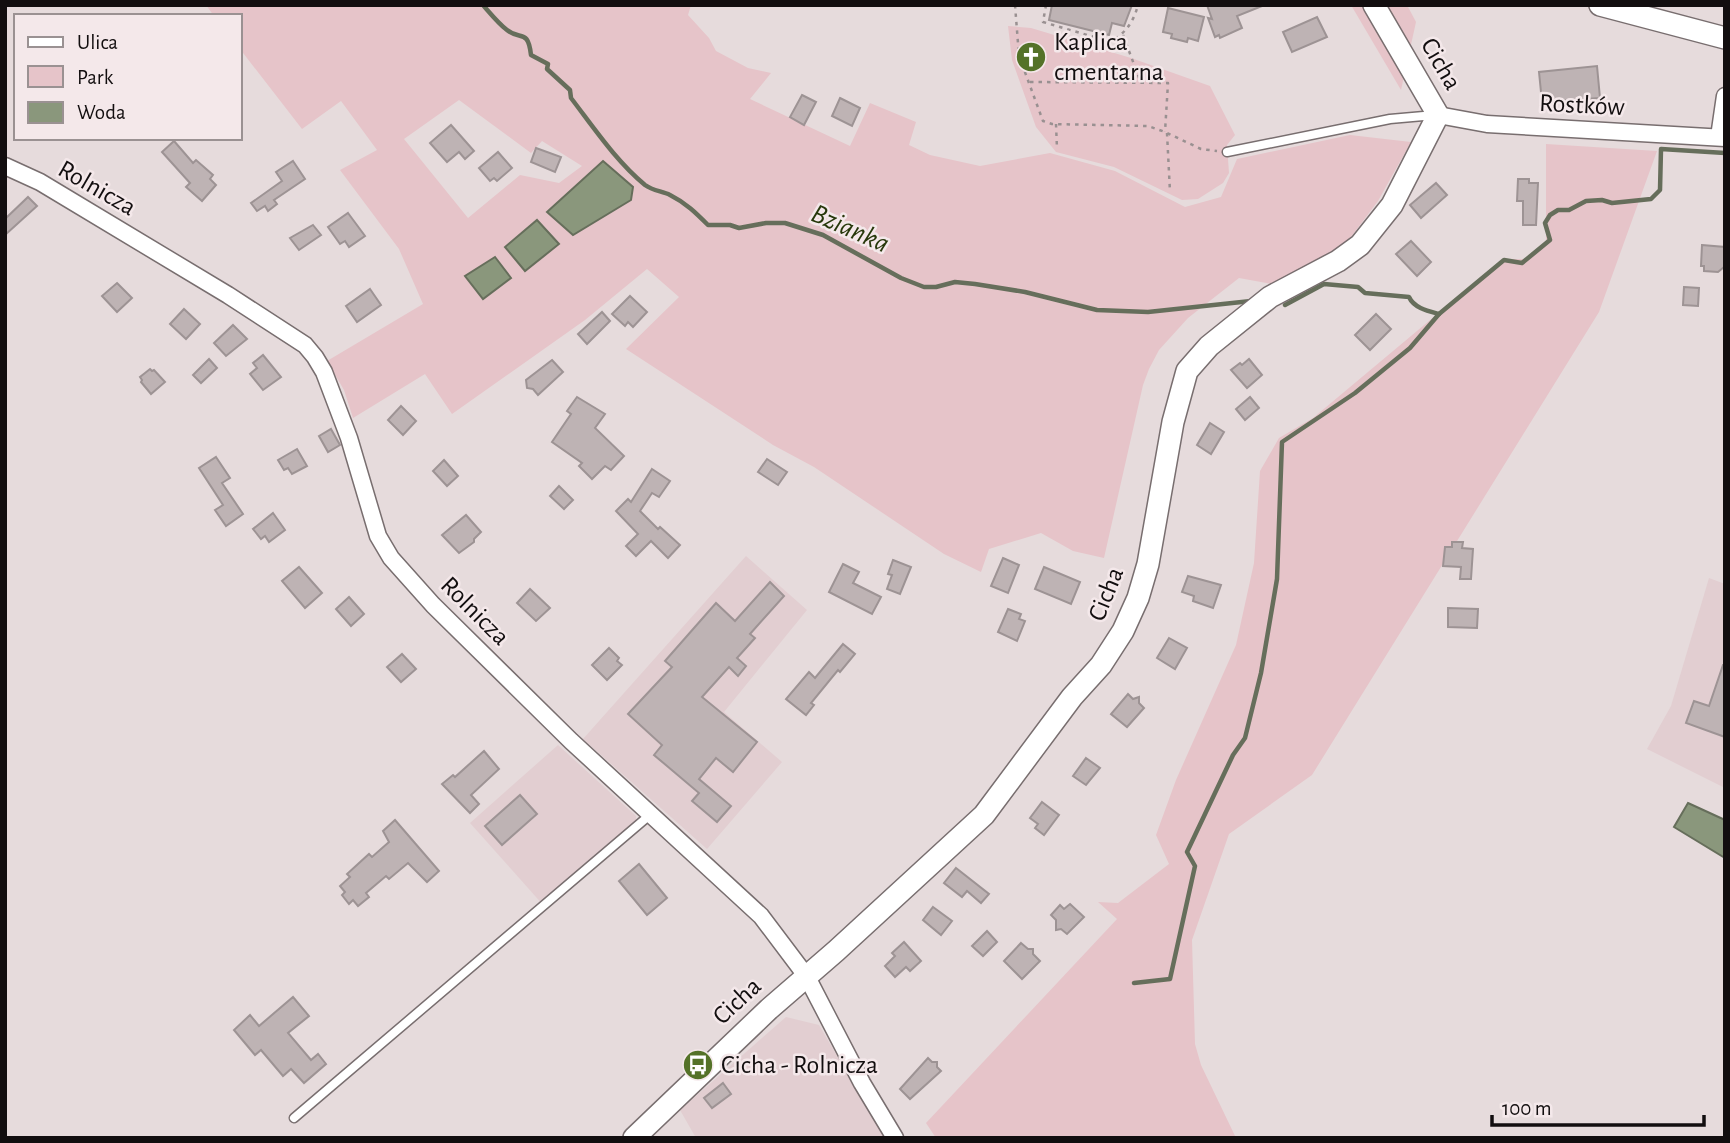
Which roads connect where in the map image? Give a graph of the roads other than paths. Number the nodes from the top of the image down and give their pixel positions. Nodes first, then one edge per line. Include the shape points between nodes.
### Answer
1 (1374, 5) edge
2 (1600, 5) edge
3 (1725, 38) edge
4 (1725, 96) edge
5 (1438, 115) junction
6 (1722, 138) edge
7 (1227, 152) road end
8 (5, 166) edge
9 (652, 814) junction
10 (807, 976) junction
11 (294, 1118) dead end
12 (634, 1138) edge
13 (895, 1138) edge

1 - 5 street, Cicha
2 - 3 street
4 - 6 street
5 - 6 street, Rostków via 1486,124
5 - 7 lane via 1390,119
5 - 10 street, Cicha via 1392,205 1360,244 1270,298 1209,346 1187,371 1141,586 1123,631 1101,665 984,816
8 - 9 street, Rolnicza via 145,244 305,345 324,372 378,536 391,558 544,714
9 - 10 street, Rolnicza via 761,916
9 - 11 lane
10 - 12 street, Cicha
10 - 13 street, Rolnicza

